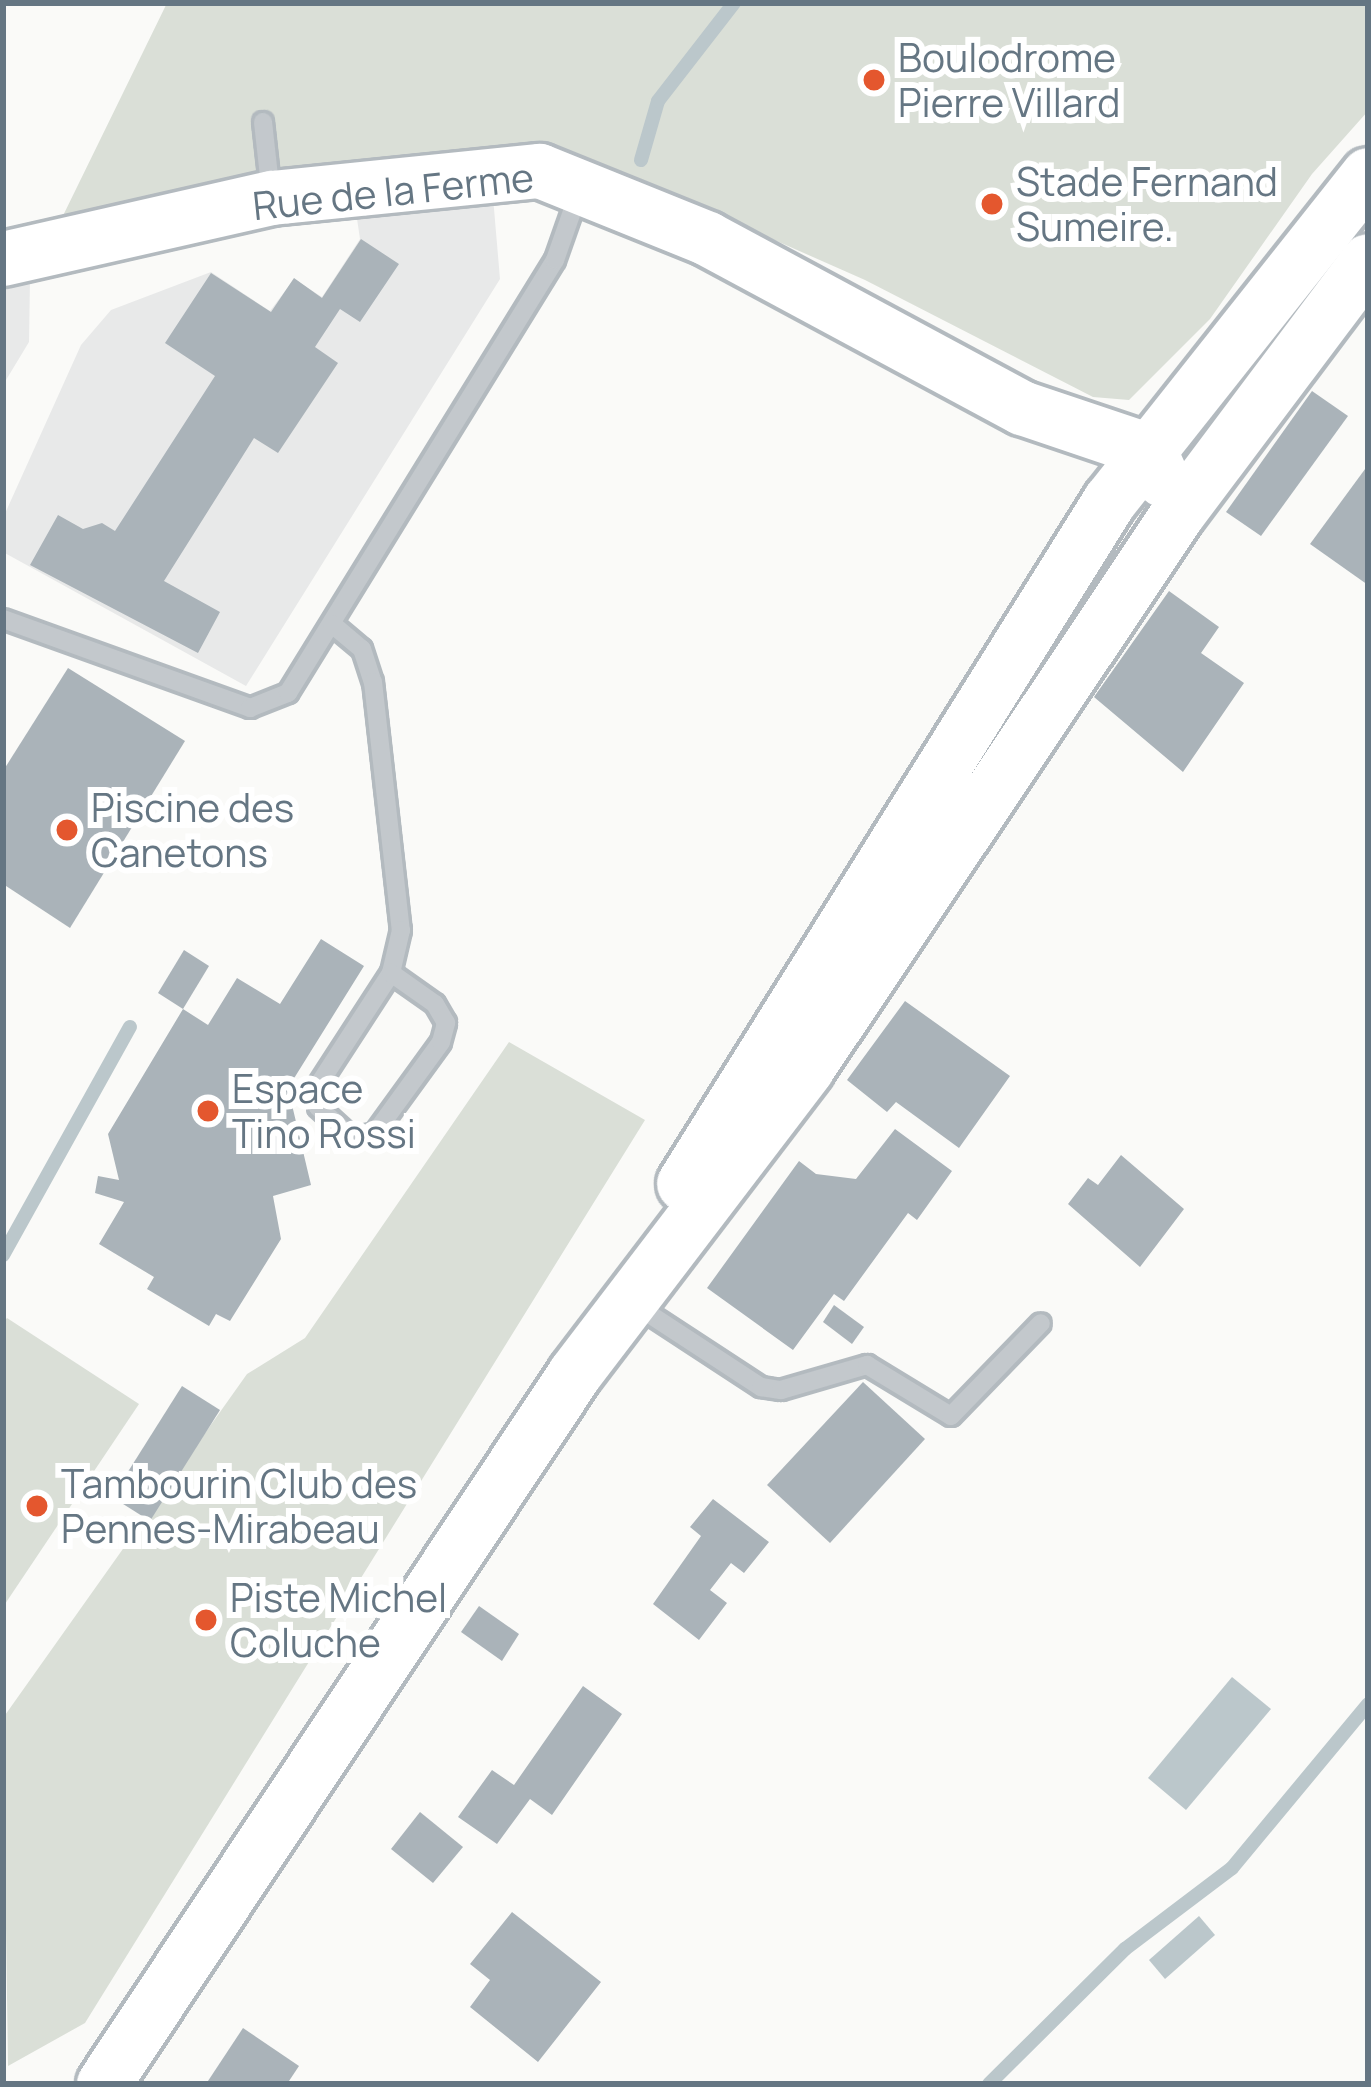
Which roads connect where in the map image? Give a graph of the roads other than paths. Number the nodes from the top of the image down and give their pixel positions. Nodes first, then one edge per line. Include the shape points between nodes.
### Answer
1 (263, 122) dead end
2 (1368, 176) edge
3 (582, 185) junction
4 (272, 198) junction
5 (3, 259) edge
6 (1368, 261) edge
7 (1022, 408) junction
8 (1150, 451) junction
9 (1110, 501) junction
10 (1178, 514) junction
11 (3, 619) edge
12 (332, 624) junction
13 (391, 973) junction
14 (626, 1298) junction
15 (1041, 1323) dead end
16 (104, 2084) edge

1 - 4 lane
2 - 8 main road
3 - 4 main road, Rue de la Ferme via 540,171
3 - 7 main road, Rue de la Ferme via 708,238
3 - 12 lane via 555,260
4 - 5 main road, Rue de la Ferme
6 - 10 main road
7 - 8 main road, Rue de la Ferme
7 - 9 main road, Rue de la Ferme
8 - 9 main road
8 - 10 main road
9 - 10 main road
9 - 14 main road via 766,1041
10 - 14 main road via 807,1069
11 - 12 lane via 250,708 288,692
12 - 13 lane via 362,649 373,682 401,929
13 - 13 lane via 316,1087 318,1107 352,1138 375,1132 441,1042 446,1023 435,1004
14 - 15 lane via 761,1387 781,1390 867,1365 951,1416
14 - 16 main road

